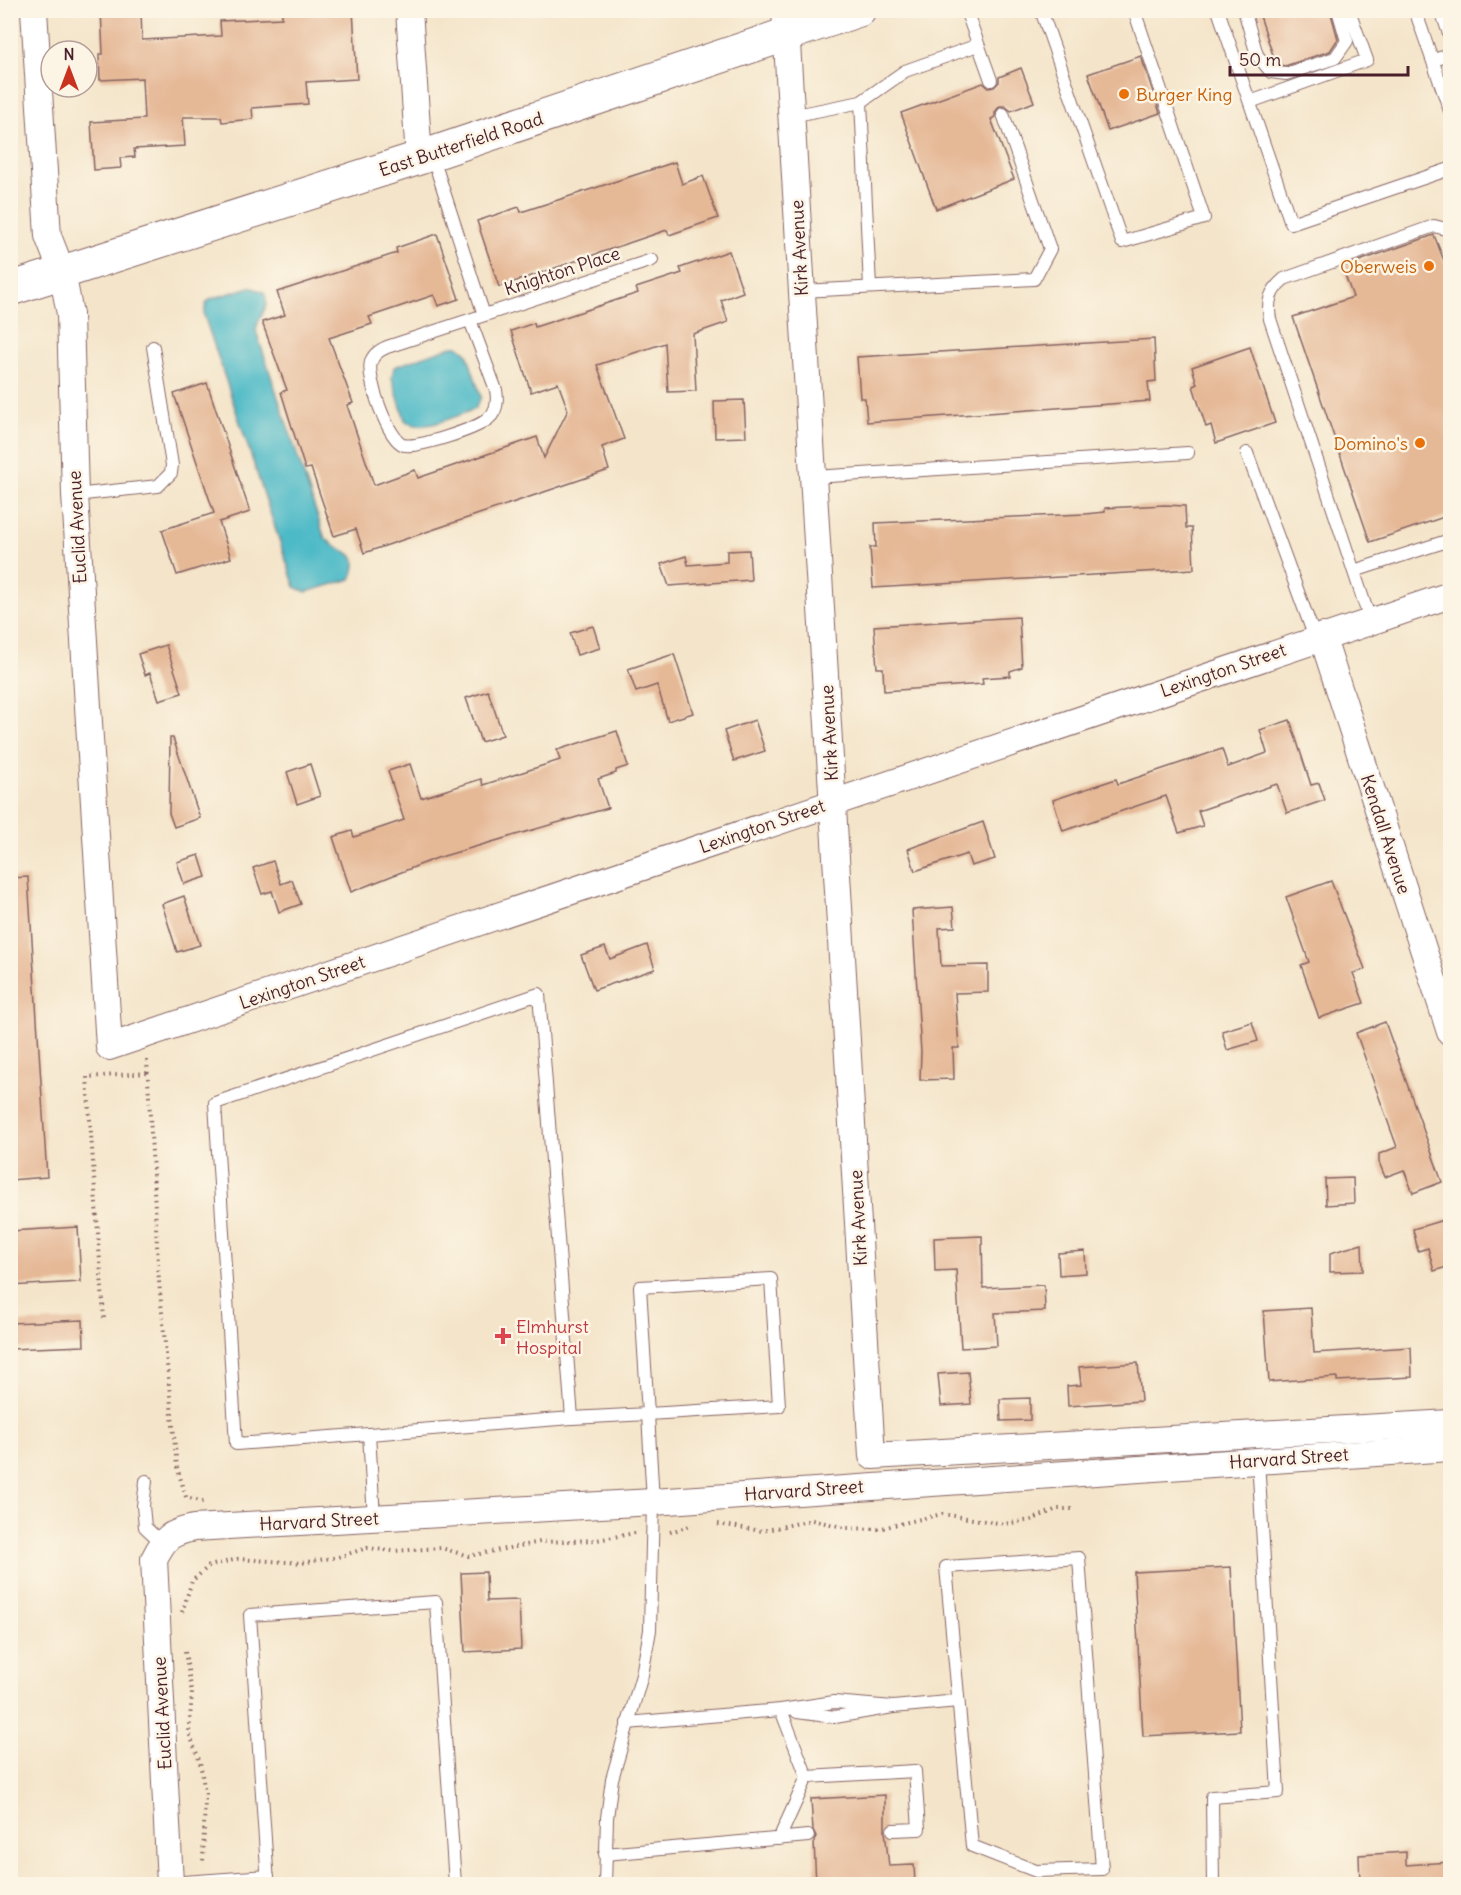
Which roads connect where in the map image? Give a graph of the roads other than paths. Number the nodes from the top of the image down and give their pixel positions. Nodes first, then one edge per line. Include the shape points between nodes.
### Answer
1 (34, 10) edge
2 (409, 10) edge
3 (859, 10) edge
4 (966, 10) edge
5 (1041, 10) edge
6 (1134, 10) edge
7 (1218, 10) edge
8 (1244, 10) edge
9 (1338, 10) edge
10 (1349, 10) edge
11 (1415, 10) edge
12 (1441, 10) edge
13 (786, 23) edge
14 (1450, 37) edge
15 (978, 45) junction
16 (1450, 55) edge
17 (1433, 60) junction
18 (991, 80) dead end
19 (861, 102) junction
20 (1250, 102) junction
21 (1450, 111) edge
22 (1003, 114) dead end
23 (791, 116) junction
24 (425, 156) junction
25 (1450, 169) edge
26 (1450, 230) edge
27 (652, 260) dead end
28 (62, 272) junction
29 (870, 287) junction
30 (10, 289) edge
31 (802, 291) junction
32 (484, 315) junction
33 (470, 320) junction
34 (153, 347) dead end
35 (1188, 453) dead end
36 (1247, 453) dead end
37 (814, 477) junction
38 (75, 495) junction
39 (1450, 540) edge
40 (1354, 572) junction
41 (1450, 595) edge
42 (1370, 620) junction
43 (1319, 637) junction
44 (833, 802) junction
45 (1450, 1032) edge
46 (109, 1047) joint
47 (648, 1414) junction
48 (572, 1418) junction
49 (1450, 1423) edge
50 (369, 1434) junction
51 (1450, 1448) edge
52 (872, 1456) joint
53 (1258, 1460) junction
54 (146, 1481) dead end
55 (653, 1502) junction
56 (374, 1518) junction
57 (162, 1543) junction
58 (958, 1701) junction
59 (781, 1710) junction
60 (627, 1723) junction
61 (807, 1777) junction
62 (893, 1830) dead end
63 (808, 1836) dead end
64 (779, 1839) junction
65 (605, 1854) junction
66 (268, 1880) edge
67 (170, 1884) edge
68 (455, 1884) edge
69 (605, 1884) edge
70 (1213, 1884) edge

1 - 28 street, Euclid Avenue via 48,236
2 - 24 street
3 - 13 main road, East Butterfield Road
4 - 15 lane
5 - 6 lane via 1122,242 1204,218
7 - 20 lane
8 - 9 lane via 1257,55 1270,72 1286,74 1335,58 1347,42
10 - 20 lane via 1367,60
11 - 17 lane
12 - 14 lane
13 - 23 street, Kirk Avenue
13 - 24 main road, East Butterfield Road
15 - 18 lane
15 - 19 lane via 905,71
16 - 17 lane
17 - 21 lane
19 - 23 lane
19 - 29 lane
20 - 25 lane via 1291,223
22 - 29 lane via 1050,249 1035,279
23 - 31 street, Kirk Avenue
24 - 28 main road, East Butterfield Road
24 - 32 lane
26 - 40 lane via 1434,226 1284,279 1274,288 1268,303
27 - 32 lane, Knighton Place
28 - 30 main road, East Butterfield Road
28 - 38 street, Euclid Avenue via 70,314
29 - 31 lane
31 - 37 street, Kirk Avenue
32 - 33 lane, Knighton Place
33 - 33 lane, Knighton Place via 387,347 371,361 369,372 387,426 393,438 403,445 418,445 478,425 495,410 496,390
34 - 38 lane via 171,473 158,486
35 - 37 lane
36 - 43 lane
37 - 44 street, Kirk Avenue
38 - 46 street, Euclid Avenue
39 - 40 lane
40 - 42 lane
41 - 42 street, Lexington Street
42 - 43 street, Lexington Street
43 - 44 street, Lexington Street
43 - 45 street, Kendall Avenue
44 - 46 street, Lexington Street
44 - 52 street, Kirk Avenue
47 - 47 lane via 640,1287 771,1279 779,1406
47 - 48 lane
47 - 55 lane
48 - 50 lane
48 - 50 lane via 539,994 215,1103 236,1444
49 - 52 street, Harvard Street
50 - 56 lane
51 - 53 street, Harvard Street
53 - 55 street, Harvard Street
53 - 70 lane via 1278,1792 1212,1797
54 - 57 lane via 145,1527
55 - 56 street, Harvard Street
55 - 60 lane via 650,1630
56 - 57 street, Harvard Street via 194,1528 174,1532
57 - 67 street, Euclid Avenue via 154,1559
58 - 58 lane via 972,1846 1036,1871 1102,1869 1079,1558 946,1567
58 - 59 lane via 893,1707 834,1702
59 - 60 lane
59 - 61 lane
60 - 65 lane via 612,1779
61 - 62 lane via 915,1771 919,1829
61 - 64 lane
63 - 64 lane
64 - 65 lane
65 - 69 lane
66 - 67 lane
66 - 68 lane via 250,1615 436,1602

